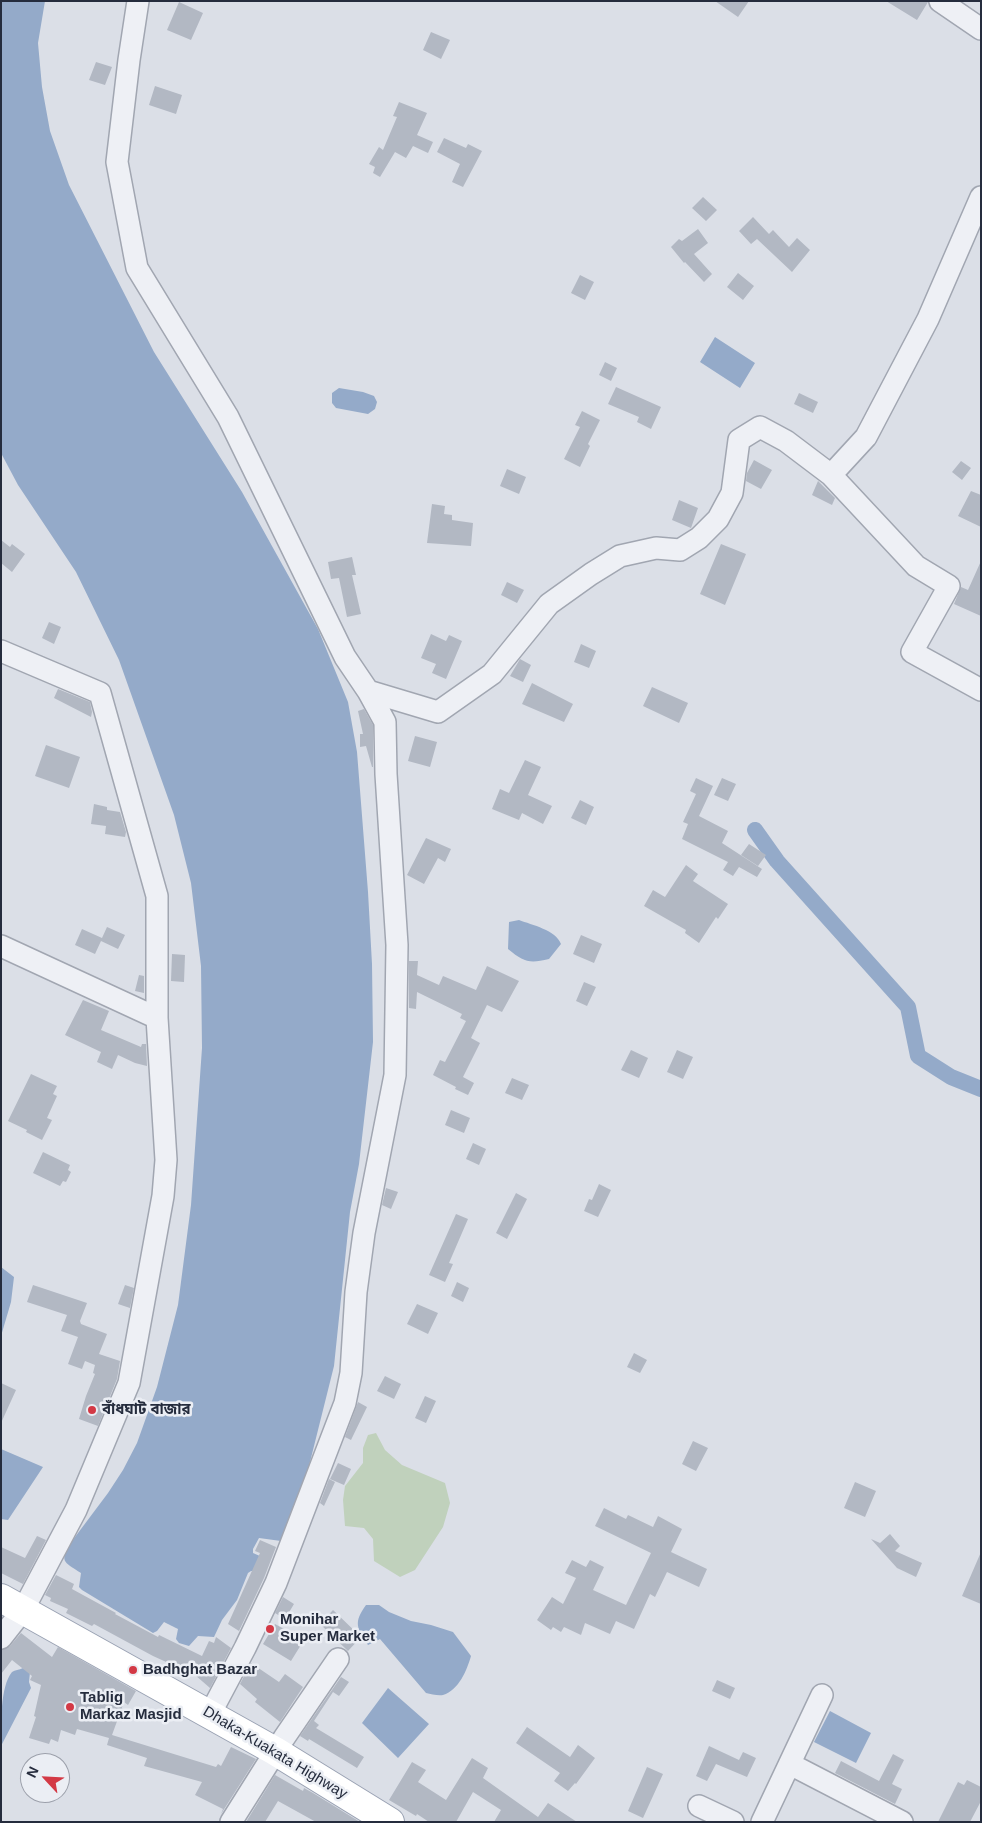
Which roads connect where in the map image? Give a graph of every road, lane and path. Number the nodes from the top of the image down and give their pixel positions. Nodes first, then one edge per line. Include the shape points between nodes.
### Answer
1 (138, 1) edge
2 (940, 1) edge
3 (981, 29) edge
4 (981, 197) edge
5 (831, 475) junction
6 (1, 651) edge
7 (981, 690) edge
8 (368, 691) junction
9 (1, 946) edge
10 (157, 1018) junction
11 (12, 1604) edge
12 (1, 1638) edge
13 (338, 1658) dead end
14 (822, 1695) dead end
15 (210, 1714) junction
16 (275, 1751) junction
17 (790, 1764) junction
18 (699, 1806) dead end
19 (870, 1815) edge
20 (231, 1822) edge
21 (390, 1822) edge
22 (733, 1822) edge
23 (762, 1822) edge
24 (902, 1822) edge

1 - 8 street via 117,162 137,268 228,417 345,657
2 - 3 street
4 - 5 street via 928,320 866,437
5 - 7 street via 916,566 948,586 912,652
5 - 8 street via 786,441 760,427 739,440 732,493 718,519 699,538 680,550 656,548 620,556 591,574 549,604 492,674 438,712
6 - 10 street via 100,693 157,896
8 - 15 street via 385,722 397,945 395,1075 356,1292 351,1373 345,1403 276,1583
9 - 10 street
10 - 11 street via 166,1160 164,1196 129,1384 76,1510
11 - 12 street
11 - 15 main road, Dhaka-Kuakata Highway
13 - 16 street
14 - 17 street
15 - 16 main road, Dhaka-Kuakata Highway
16 - 20 street
16 - 21 main road, Dhaka-Kuakata Highway
17 - 19 street
17 - 23 street
18 - 22 street
19 - 24 street

